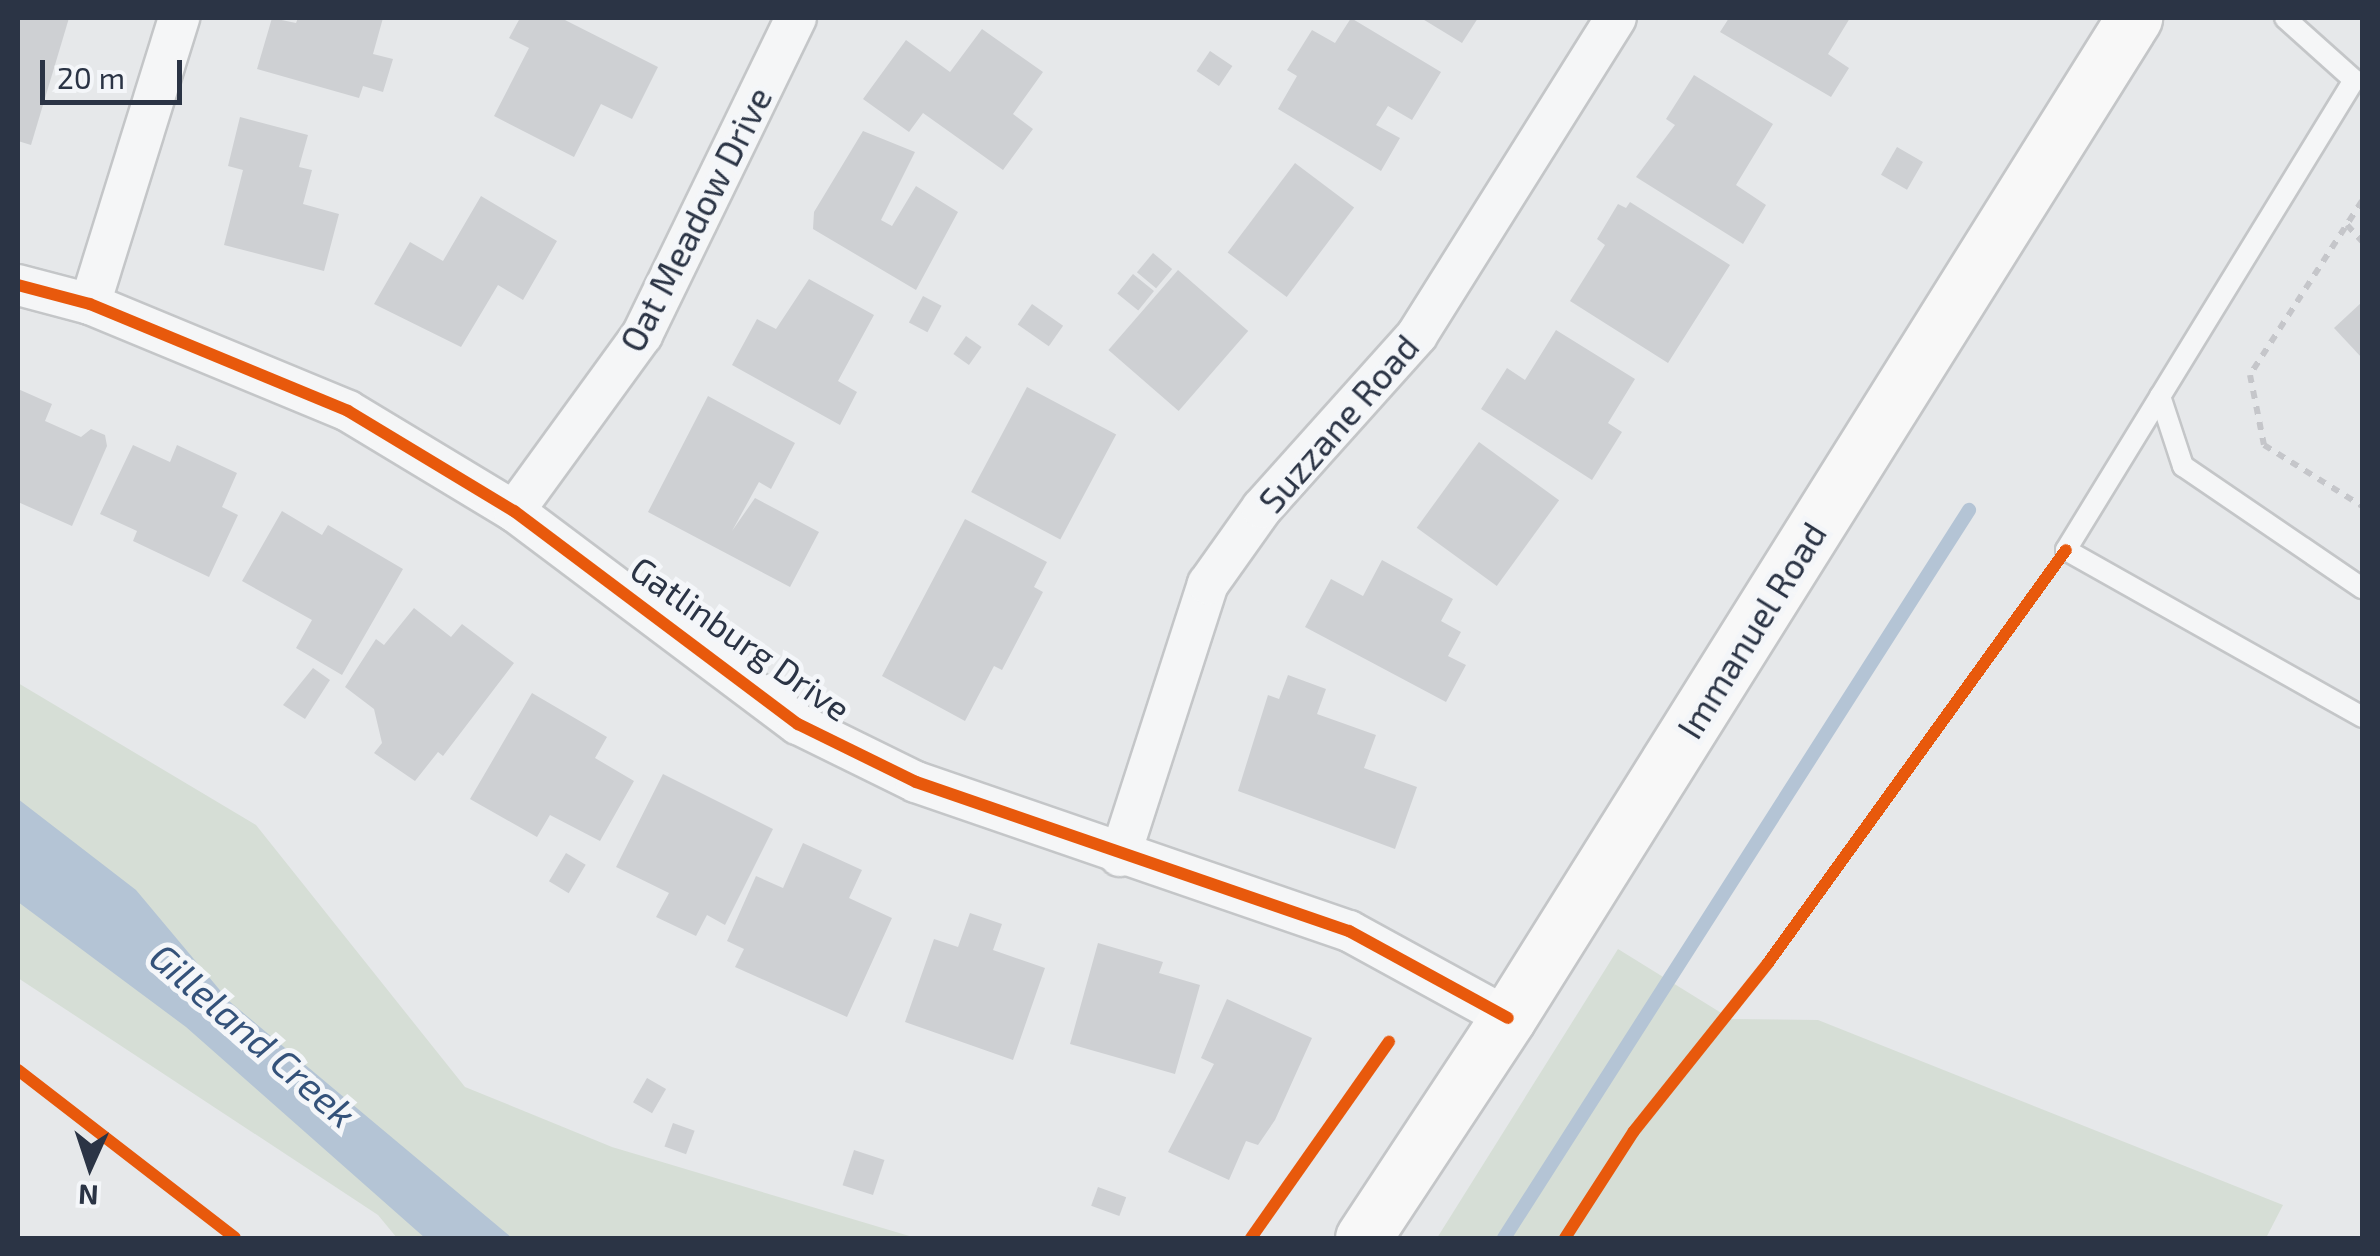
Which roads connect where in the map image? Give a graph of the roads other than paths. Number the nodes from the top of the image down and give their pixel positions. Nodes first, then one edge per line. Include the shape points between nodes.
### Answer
1 (179, 18) edge
2 (796, 18) edge
3 (1616, 18) edge
4 (2134, 18) edge
5 (2285, 18) edge
6 (2358, 79) edge
7 (18, 285) edge
8 (90, 304) junction
9 (2160, 396) junction
10 (514, 511) junction
11 (2362, 588) edge
12 (2362, 717) edge
13 (1120, 856) junction
14 (1508, 1018) junction
15 (1363, 1238) edge

1 - 8 street
2 - 10 street, Oat Meadow Drive via 642,335
3 - 13 street, Suzzane Road via 1417,335 1262,508 1208,584
4 - 14 street, Immanuel Road
5 - 6 lane
6 - 9 lane
7 - 8 street, Gatlinburg Drive
8 - 10 street, Gatlinburg Drive via 348,410
9 - 11 lane via 2183,466
9 - 12 lane via 2066,550
10 - 13 street, Gatlinburg Drive via 798,724 916,782
13 - 14 street, Gatlinburg Drive via 1349,931
14 - 15 street, Immanuel Road

